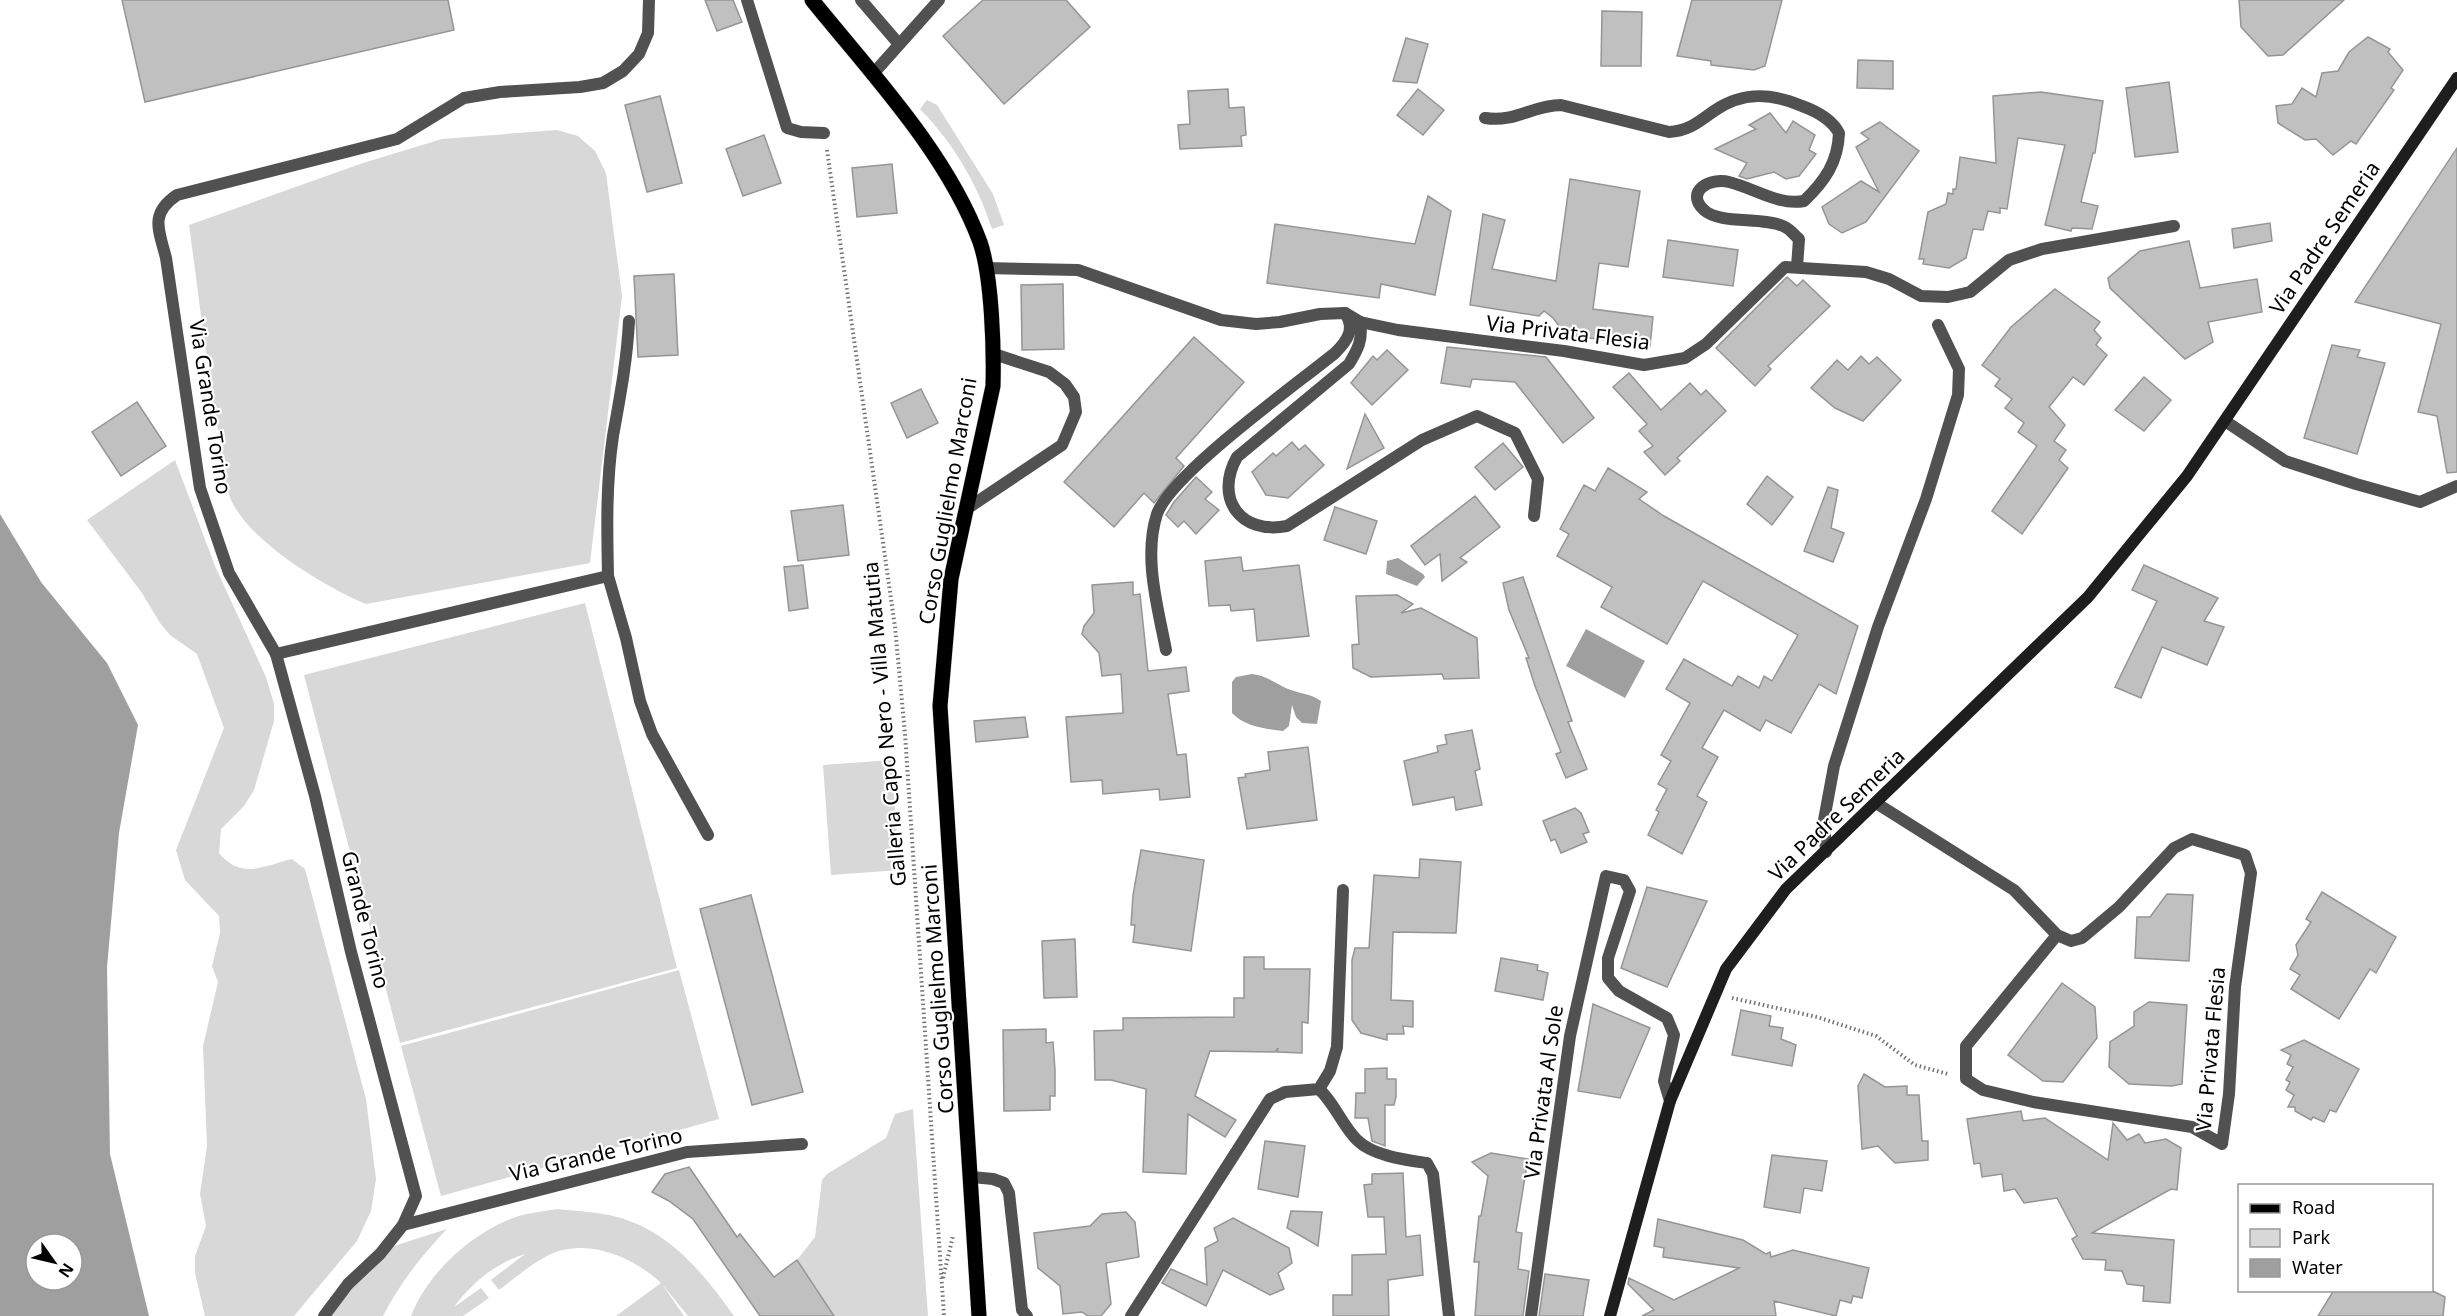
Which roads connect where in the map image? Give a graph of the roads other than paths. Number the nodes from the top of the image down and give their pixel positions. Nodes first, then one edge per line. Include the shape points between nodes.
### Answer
1 (649, 0) edge
2 (747, 0) edge
3 (812, 0) edge
4 (861, 0) edge
5 (939, 0) edge
6 (898, 43) junction
7 (872, 75) junction
8 (2457, 78) edge
9 (1485, 118) dead end
10 (824, 133) road end
11 (2174, 226) dead end
12 (1797, 267) junction
13 (985, 268) junction
14 (1346, 313) junction
15 (629, 321) dead end
16 (1360, 322) junction
17 (1938, 325) dead end
18 (994, 354) junction
19 (2224, 421) junction
20 (2457, 486) edge
21 (965, 510) junction
22 (1534, 516) dead end
23 (608, 576) junction
24 (1166, 650) dead end
25 (276, 654) junction
26 (1876, 803) junction
27 (708, 835) dead end
28 (1826, 852) junction
29 (1343, 890) dead end
30 (2057, 935) junction
31 (1319, 1089) junction
32 (1670, 1101) junction
33 (802, 1144) dead end
34 (972, 1178) junction
35 (404, 1225) junction
36 (324, 1316) edge
37 (979, 1316) edge
38 (1027, 1316) edge
39 (1131, 1316) edge
40 (1449, 1316) edge
41 (1531, 1316) edge
42 (1610, 1316) edge

1 - 25 street, Via Grande Torino via 648,33 639,54 623,71 603,83 464,98 397,139 177,195 158,213 200,488 229,573
2 - 10 street via 787,128
3 - 7 main road, Corso Guglielmo Marconi
4 - 6 street
5 - 6 street
6 - 7 street
7 - 13 main road, Corso Guglielmo Marconi via 926,144 961,198 980,244
8 - 19 main road, Via Padre Semeria
9 - 12 street via 1513,118 1562,105 1669,132 1684,132 1716,109 1757,95 1783,98 1807,108 1830,121 1839,133 1836,162 1819,188 1804,201 1789,202 1720,179 1706,182 1698,197 1710,214 1784,226 1799,239
11 - 12 street via 2042,249 2008,260 1970,292 1948,297 1921,296 1866,272
12 - 16 street, Via Privata Flesia via 1785,267 1706,344 1685,358 1662,364 1644,365
13 - 14 street via 1078,270 1221,320 1256,324
13 - 18 main road, Corso Guglielmo Marconi
14 - 16 street, Via Privata Flesia
14 - 24 street via 1350,320 1346,342 1185,475 1158,513 1152,538 1153,562
15 - 23 street via 606,513
16 - 22 street via 1360,343 1348,364 1237,457 1227,484 1236,510 1258,527 1287,526 1422,440 1477,416 1515,433 1538,479
17 - 28 street via 1959,369 1958,395 1834,766 1824,820
18 - 21 main road, Corso Guglielmo Marconi via 988,414
18 - 21 street via 1049,372 1065,384 1074,398 1076,412 1062,445
19 - 20 street via 2285,461 2420,502
19 - 26 main road, Via Padre Semeria via 2187,476 2088,597
21 - 34 main road, Corso Guglielmo Marconi via 951,579 940,706
23 - 25 street
23 - 27 street via 652,734
25 - 35 street, Grande Torino via 416,1196
26 - 28 main road, Via Padre Semeria
26 - 30 street via 2014,890
28 - 32 main road, Via Padre Semeria via 1786,890 1726,969
29 - 31 street via 1337,1047 1330,1071
30 - 30 street, Via Privata Flesia via 2071,941 2082,938 2119,907 2174,848 2192,839 2245,855 2251,873 2235,987 2222,1144 2192,1127 2033,1102 1983,1090 1966,1079 1966,1046
31 - 39 street via 1285,1092 1270,1099
31 - 40 street via 1333,1102 1357,1140 1370,1150 1427,1163 1433,1174
32 - 41 street, Via Privata Al Sole via 1664,1082 1674,1035 1667,1018 1620,991 1608,978 1608,958 1630,891 1624,880 1606,876 1570,1036
32 - 42 main road, Via Padre Semeria
33 - 35 street, Via Grande Torino via 687,1152
34 - 37 main road, Corso Guglielmo Marconi
34 - 38 street via 993,1179 1004,1184 1009,1193 1022,1310
35 - 36 street via 348,1284

